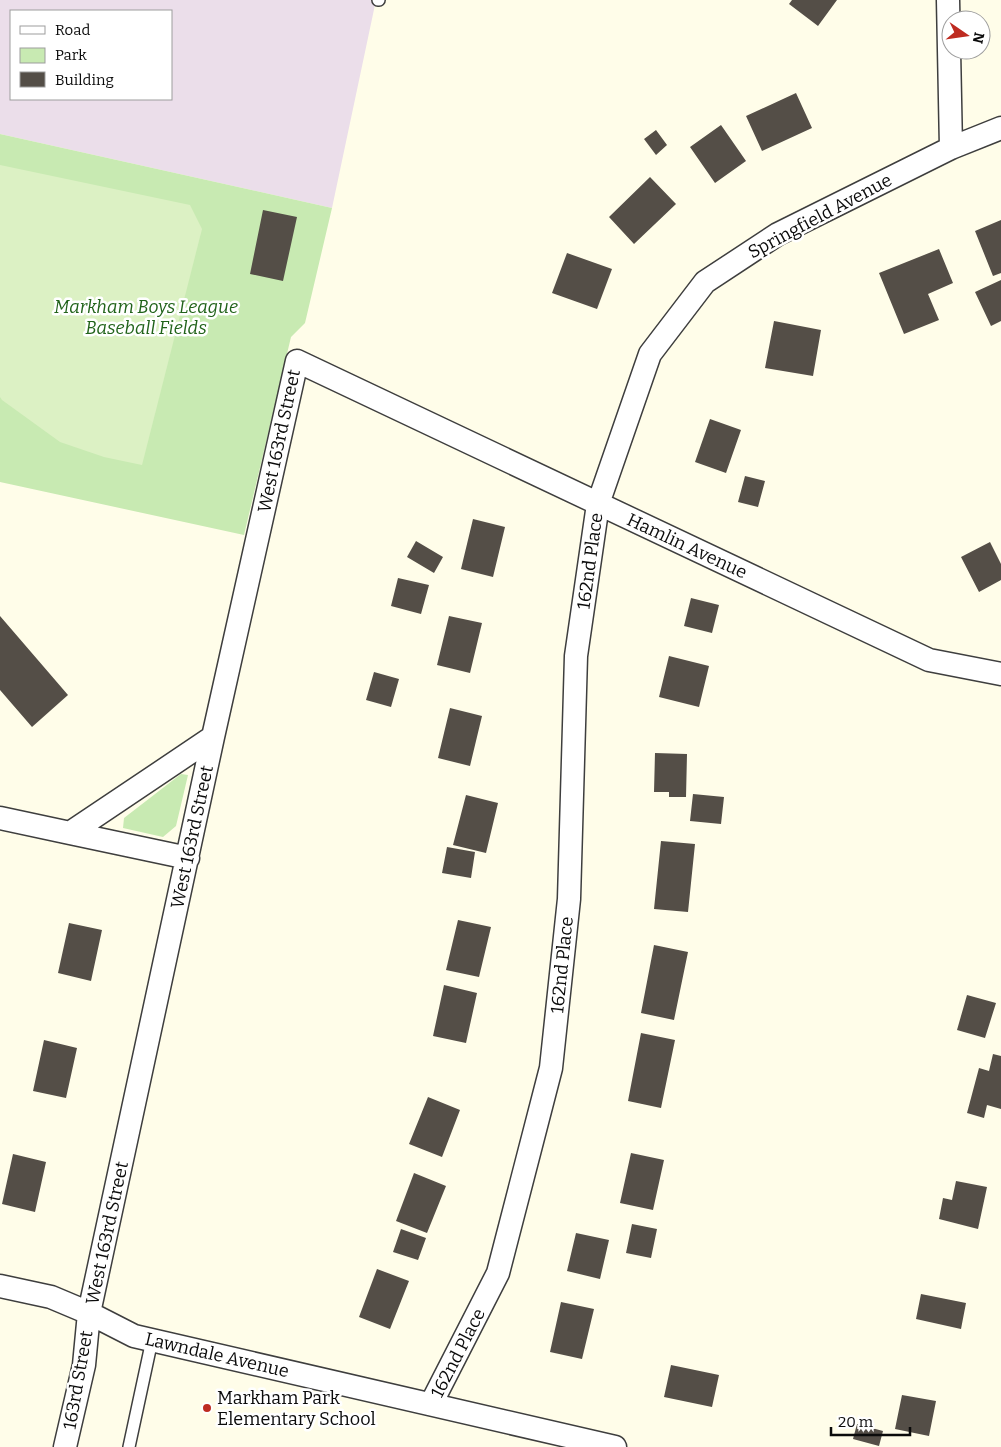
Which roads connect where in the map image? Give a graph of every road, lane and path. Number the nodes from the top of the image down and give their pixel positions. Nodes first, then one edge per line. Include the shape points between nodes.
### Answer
1 (948, 0) edge
2 (1001, 128) edge
3 (951, 148) junction
4 (296, 361) joint
5 (598, 504) junction
6 (1001, 674) edge
7 (213, 737) junction
8 (0, 818) edge
9 (70, 833) junction
10 (188, 858) junction
11 (0, 1286) edge
12 (89, 1313) junction
13 (152, 1340) junction
14 (431, 1404) junction
15 (65, 1447) edge
16 (129, 1447) edge
17 (615, 1447) edge

1 - 3 street
2 - 3 street, Springfield Avenue
3 - 5 street, Springfield Avenue via 778,234 705,282 650,354
4 - 5 street, Hamlin Avenue
4 - 7 street, West 163rd Street
5 - 6 street, Hamlin Avenue via 929,660
5 - 14 street, 162nd Place via 576,656 569,899 551,1068 498,1273
7 - 9 street
7 - 10 street, West 163rd Street
8 - 9 street
9 - 10 street
10 - 12 street, West 163rd Street
11 - 12 street, Lawndale Avenue via 51,1297
12 - 13 street, Lawndale Avenue via 134,1336
12 - 15 street, 163rd Street via 84,1365
13 - 14 street, Lawndale Avenue
13 - 16 lane
14 - 17 street, Lawndale Avenue

